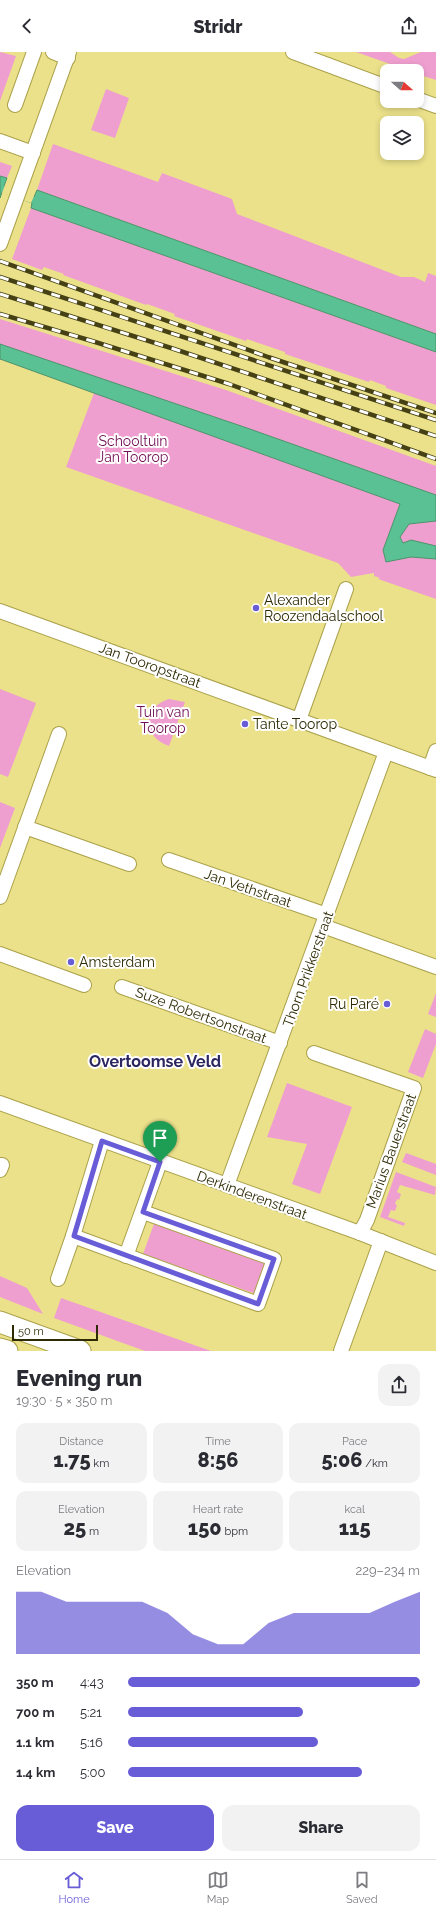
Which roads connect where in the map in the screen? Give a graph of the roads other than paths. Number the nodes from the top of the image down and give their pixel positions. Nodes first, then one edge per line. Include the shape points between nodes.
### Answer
1 (34, 52) edge
2 (53, 52) edge
3 (293, 52) edge
4 (68, 55) edge
5 (380, 84) edge
6 (424, 102) edge
7 (15, 105) dead end
8 (436, 106) edge
9 (0, 141) edge
10 (33, 153) junction
11 (0, 244) edge
12 (346, 588) dead end
13 (0, 611) edge
14 (299, 720) junction
15 (59, 734) dead end
16 (436, 751) edge
17 (386, 752) junction
18 (433, 769) edge
19 (25, 827) junction
20 (169, 860) dead end
21 (129, 864) dead end
22 (0, 897) edge
23 (325, 921) junction
24 (0, 954) edge
25 (436, 967) edge
26 (84, 985) dead end
27 (122, 987) dead end
28 (280, 1043) junction
29 (314, 1053) dead end
30 (0, 1103) edge
31 (102, 1141) junction
32 (160, 1162) junction
33 (0, 1164) edge
34 (0, 1170) edge
35 (227, 1185) junction
36 (143, 1212) junction
37 (360, 1233) junction
38 (74, 1236) junction
39 (381, 1241) junction
40 (126, 1256) junction
41 (436, 1263) edge
42 (58, 1279) dead end
43 (0, 1308) edge
44 (0, 1322) edge
45 (53, 1341) junction
46 (0, 1348) edge
47 (7, 1351) edge
48 (80, 1351) edge
49 (341, 1351) edge

1 - 7 street
2 - 4 street
3 - 5 street
4 - 10 street
6 - 8 street
9 - 10 street
10 - 11 street
12 - 14 street
13 - 14 street, Jan Tooropstraat
14 - 17 street, Jan Tooropstraat
15 - 19 street
16 - 18 street, Jan Tooropstraat
17 - 18 street, Jan Tooropstraat
17 - 23 street, Thorn Prikkerstraat
19 - 21 street
19 - 22 street
20 - 23 street, Jan Vethstraat
23 - 25 street, Jan Vethstraat
23 - 28 street, Thorn Prikkerstraat
24 - 26 street
27 - 28 street, Suze Robertsonstraat
28 - 35 street, Thorn Prikkerstraat
29 - 37 street, Marius Bauerstraat via 414,1088 367,1220
30 - 31 street, Derkinderenstraat
31 - 32 street, Derkinderenstraat
31 - 38 street
32 - 35 street, Derkinderenstraat
32 - 36 street
33 - 34 street
35 - 37 street, Derkinderenstraat
36 - 40 street
36 - 40 street via 274,1259 258,1304
37 - 39 street, Derkinderenstraat
38 - 40 street
38 - 42 street
39 - 41 street, Derkinderenstraat
39 - 49 street
43 - 45 highway
44 - 45 highway
45 - 48 highway
46 - 47 highway

